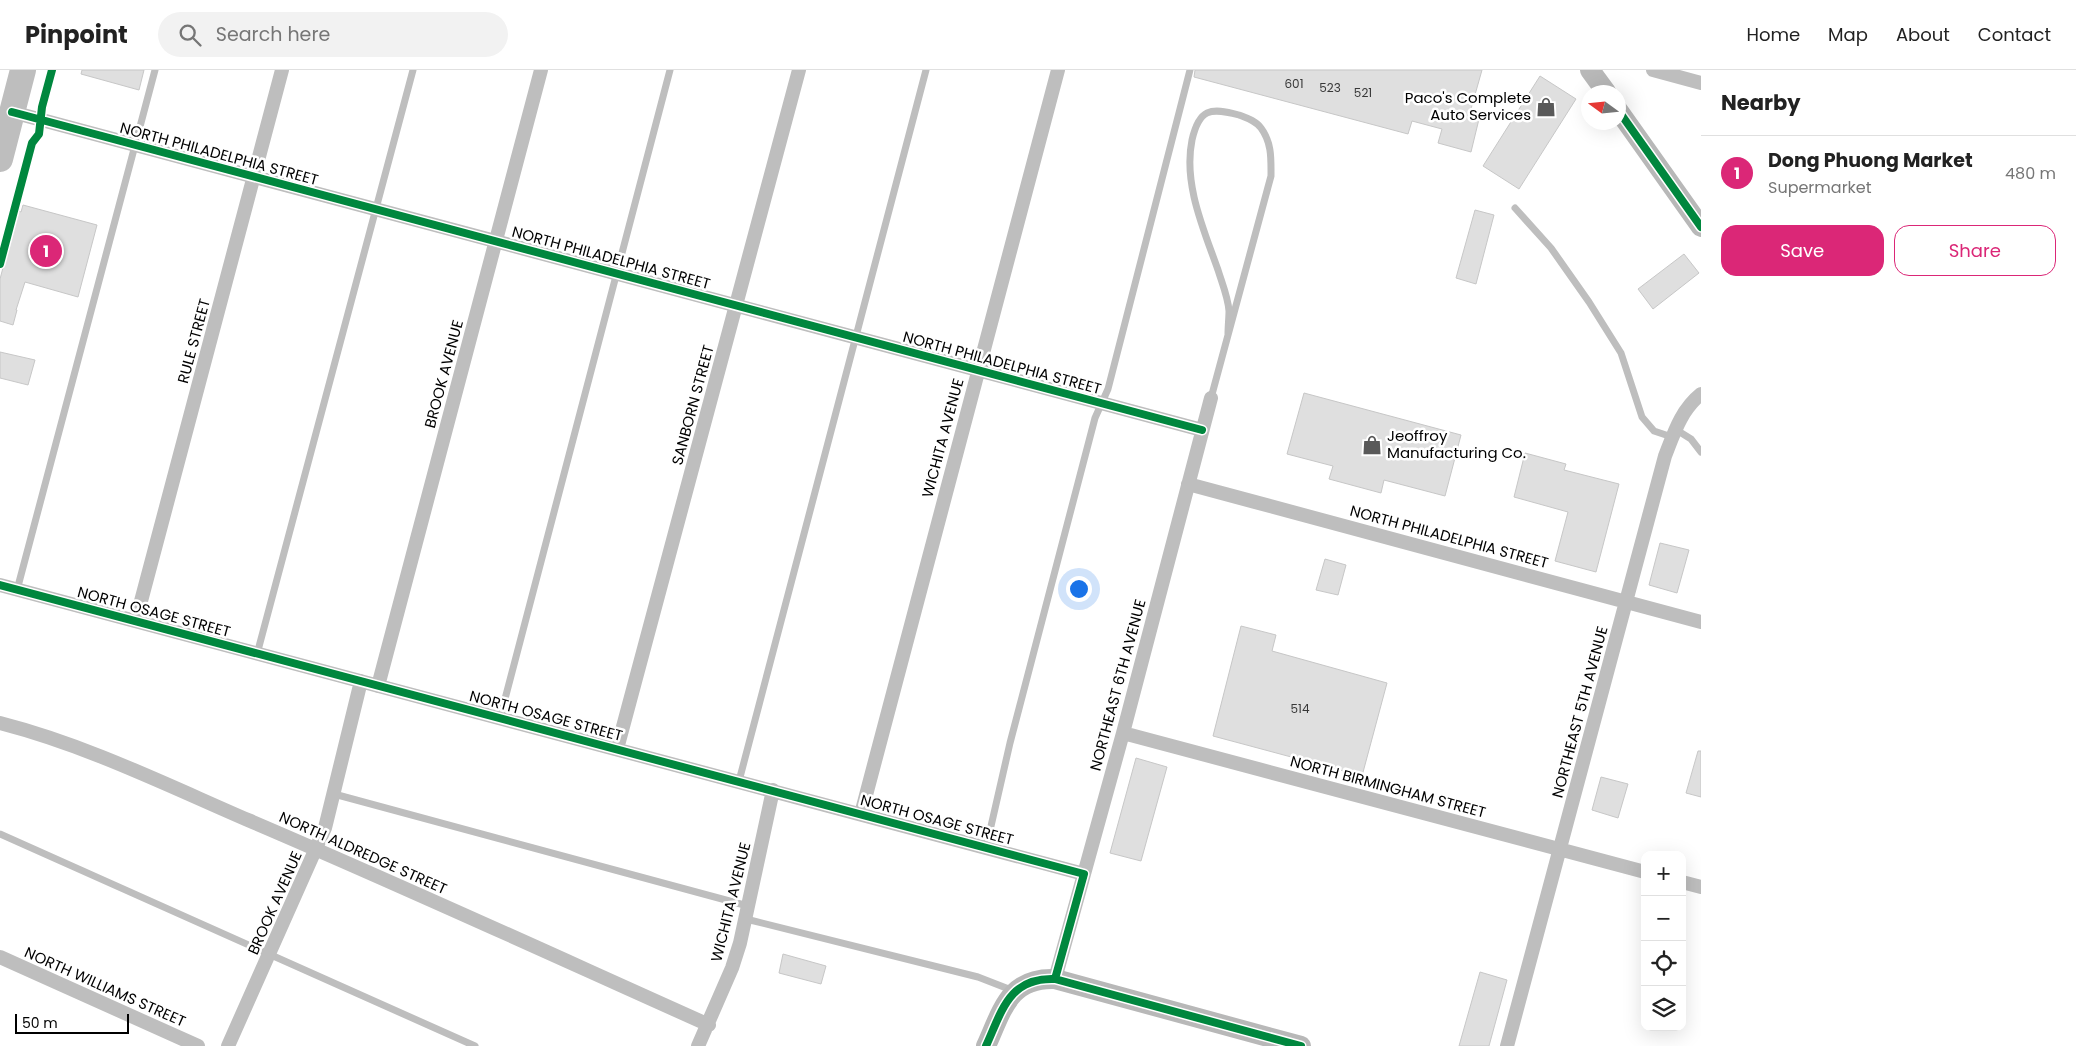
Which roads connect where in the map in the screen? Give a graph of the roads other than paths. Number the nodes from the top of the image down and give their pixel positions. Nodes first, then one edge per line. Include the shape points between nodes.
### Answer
1 (23, 70) edge
2 (155, 70) edge
3 (282, 70) edge
4 (413, 70) edge
5 (541, 70) edge
6 (670, 70) edge
7 (799, 70) edge
8 (926, 70) edge
9 (1058, 70) edge
10 (1190, 70) edge
11 (1590, 70) edge
12 (1653, 70) edge
13 (1701, 83) edge
14 (1601, 85) edge
15 (12, 112) junction
16 (1626, 121) edge
17 (134, 146) junction
18 (0, 159) edge
19 (254, 178) junction
20 (1515, 208) dead end
21 (375, 210) junction
22 (1701, 227) edge
23 (495, 242) junction
24 (616, 274) junction
25 (736, 306) junction
26 (1228, 334) junction
27 (855, 338) junction
28 (978, 371) junction
29 (1701, 394) edge
30 (1211, 398) joint
31 (1101, 404) junction
32 (1202, 430) junction
33 (1674, 433) junction
34 (1701, 452) edge
35 (1188, 484) junction
36 (0, 585) edge
37 (18, 590) junction
38 (1626, 602) junction
39 (136, 620) junction
40 (1701, 622) edge
41 (257, 654) junction
42 (361, 682) junction
43 (378, 686) junction
44 (500, 718) junction
45 (0, 723) edge
46 (1123, 733) junction
47 (617, 748) junction
48 (739, 781) junction
49 (773, 790) junction
50 (334, 794) junction
51 (861, 814) junction
52 (0, 834) edge
53 (986, 848) junction
54 (316, 850) junction
55 (1560, 850) junction
56 (1641, 871) edge
57 (1084, 874) junction
58 (1686, 883) edge
59 (1701, 887) edge
60 (748, 912) junction
61 (270, 954) junction
62 (0, 957) edge
63 (1055, 979) junction
64 (1014, 991) junction
65 (708, 1025) junction
66 (198, 1046) edge
67 (228, 1046) edge
68 (475, 1046) edge
69 (698, 1046) edge
70 (986, 1046) edge
71 (1301, 1046) edge
72 (1507, 1046) edge

1 - 15 highway
2 - 17 lane
3 - 19 street, RULE STREET
4 - 21 lane
5 - 23 street, BROOK AVENUE
6 - 24 lane
7 - 25 street, SANBORN STREET
8 - 27 lane
9 - 28 street, WICHITA AVENUE
10 - 31 lane via 1108,389
11 - 14 street
12 - 13 street
15 - 17 street, NORTH PHILADELPHIA STREET
15 - 18 highway
16 - 22 street
17 - 19 street, NORTH PHILADELPHIA STREET
17 - 37 lane
19 - 21 street, NORTH PHILADELPHIA STREET
19 - 39 street, RULE STREET
20 - 33 lane via 1551,248 1621,353 1642,417 1654,431
21 - 23 street, NORTH PHILADELPHIA STREET
21 - 41 lane
23 - 24 street, NORTH PHILADELPHIA STREET
23 - 43 street, BROOK AVENUE
24 - 25 street, NORTH PHILADELPHIA STREET
24 - 44 lane
25 - 27 street, NORTH PHILADELPHIA STREET
25 - 47 street, SANBORN STREET
26 - 26 lane via 1271,176 1271,149 1261,128 1250,118 1220,110 1207,112 1197,123 1190,165 1195,204 1229,309
26 - 30 lane
27 - 28 street, NORTH PHILADELPHIA STREET
27 - 48 lane
28 - 31 street, NORTH PHILADELPHIA STREET
28 - 51 street, WICHITA AVENUE
29 - 33 street, NORTHEAST 5TH AVENUE via 1692,402
30 - 32 street, NORTHEAST 6TH AVENUE
31 - 32 street, NORTH PHILADELPHIA STREET
31 - 53 lane via 1010,744
32 - 35 street, NORTHEAST 6TH AVENUE
33 - 34 lane via 1691,439
33 - 38 street, NORTHEAST 5TH AVENUE
35 - 38 street, NORTH PHILADELPHIA STREET
35 - 46 street, NORTHEAST 6TH AVENUE
36 - 37 street, NORTH OSAGE STREET
37 - 39 street, NORTH OSAGE STREET
38 - 40 street, NORTH PHILADELPHIA STREET
38 - 55 street, NORTHEAST 5TH AVENUE
39 - 41 street, NORTH OSAGE STREET
41 - 42 street, NORTH OSAGE STREET
42 - 43 street, NORTH OSAGE STREET
42 - 50 street, BROOK AVENUE
43 - 44 street, NORTH OSAGE STREET
44 - 47 street, NORTH OSAGE STREET
45 - 54 street, NORTH ALDREDGE STREET via 82,748
46 - 55 street, NORTH BIRMINGHAM STREET
46 - 57 street, NORTHEAST 6TH AVENUE
47 - 48 street, NORTH OSAGE STREET
48 - 49 street, NORTH OSAGE STREET
49 - 51 street, NORTH OSAGE STREET
49 - 60 street, WICHITA AVENUE
50 - 54 street, BROOK AVENUE
50 - 60 lane
51 - 53 street, NORTH OSAGE STREET
52 - 61 lane
53 - 57 street, NORTH OSAGE STREET
54 - 61 street, BROOK AVENUE
54 - 65 street, NORTH ALDREDGE STREET
55 - 56 street, NORTH BIRMINGHAM STREET
55 - 72 street, NORTHEAST 5TH AVENUE
57 - 63 street, NORTHEAST 6TH AVENUE
58 - 59 street
60 - 64 lane via 978,977
60 - 65 street, WICHITA AVENUE via 732,968
61 - 67 street, BROOK AVENUE
61 - 68 lane
62 - 66 street, NORTH WILLIAMS STREET
63 - 64 street via 1030,981
63 - 71 street
64 - 70 street
65 - 69 street, WICHITA AVENUE

